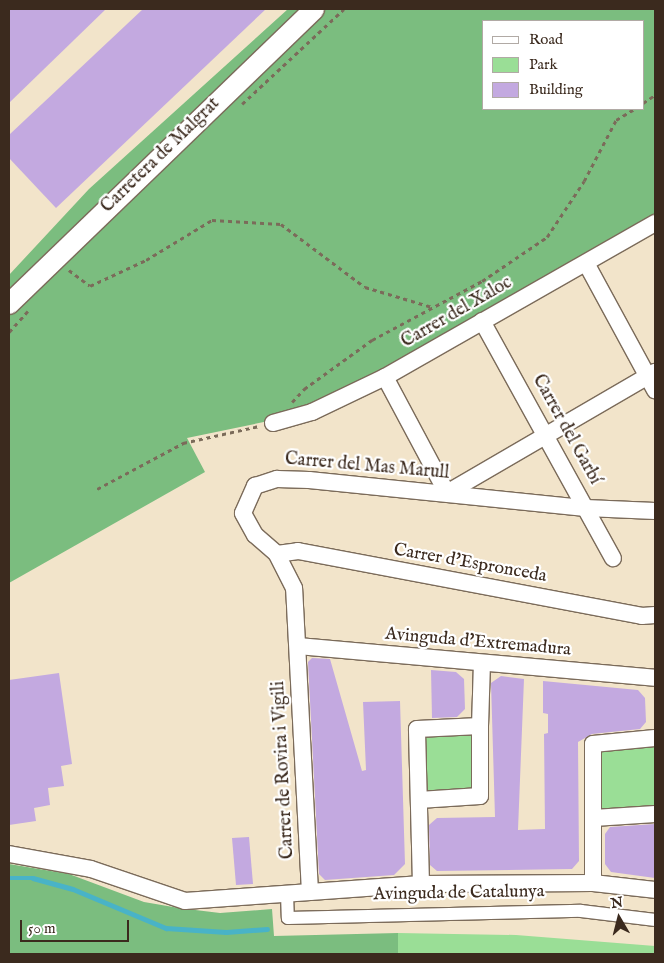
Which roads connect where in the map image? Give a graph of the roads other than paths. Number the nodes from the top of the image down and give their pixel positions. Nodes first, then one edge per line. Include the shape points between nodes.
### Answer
1 (314, 9) edge
2 (655, 224) edge
3 (586, 263) junction
4 (9, 304) edge
5 (482, 321) junction
6 (385, 377) junction
7 (653, 380) edge
8 (273, 423) road end
9 (547, 436) junction
10 (447, 493) junction
11 (586, 508) junction
12 (655, 511) edge
13 (277, 554) junction
14 (613, 558) dead end
15 (655, 614) edge
16 (298, 646) junction
17 (482, 664) junction
18 (655, 678) edge
19 (480, 726) junction
20 (655, 738) edge
21 (419, 800) junction
22 (655, 814) edge
23 (594, 818) junction
24 (9, 854) edge
25 (592, 882) junction
26 (422, 884) junction
27 (655, 890) edge
28 (310, 892) junction
29 (287, 894) junction
30 (655, 920) edge

1 - 4 street, Carretera de Malgrat
2 - 3 street, Carrer del Xaloc
3 - 5 street, Carrer del Xaloc
3 - 7 street
5 - 6 street, Carrer del Xaloc
5 - 9 street, Carrer del Garbí
6 - 8 street, Carrer del Xaloc via 312,412
6 - 10 street
7 - 9 street
9 - 10 street
9 - 11 street, Carrer del Garbí
10 - 11 street, Carrer del Mas Marull
10 - 13 street, Carrer del Mas Marull via 309,480 277,479 255,486 243,513 255,535
11 - 12 street, Carrer del Mas Marull
11 - 14 street, Carrer del Garbí
13 - 15 street, Carrer d'Espronceda via 298,551 642,616
13 - 16 street, Carrer del Mas Marull via 294,588
16 - 17 street, Avinguda d'Extremadura
16 - 28 street, Carrer de Rovira i Vigili
17 - 18 street, Avinguda d'Extremadura
17 - 19 street
19 - 21 street via 480,796
19 - 21 street via 417,729
20 - 23 street via 593,744
21 - 26 street
22 - 23 street
23 - 25 street
24 - 29 street, Avinguda de Catalunya via 91,869 185,901
25 - 26 street, Avinguda de Catalunya
25 - 27 street, Avinguda de Catalunya
26 - 28 street, Avinguda de Catalunya
28 - 29 street, Avinguda de Catalunya
29 - 30 street, Avinguda de Catalunya via 288,918 581,911

